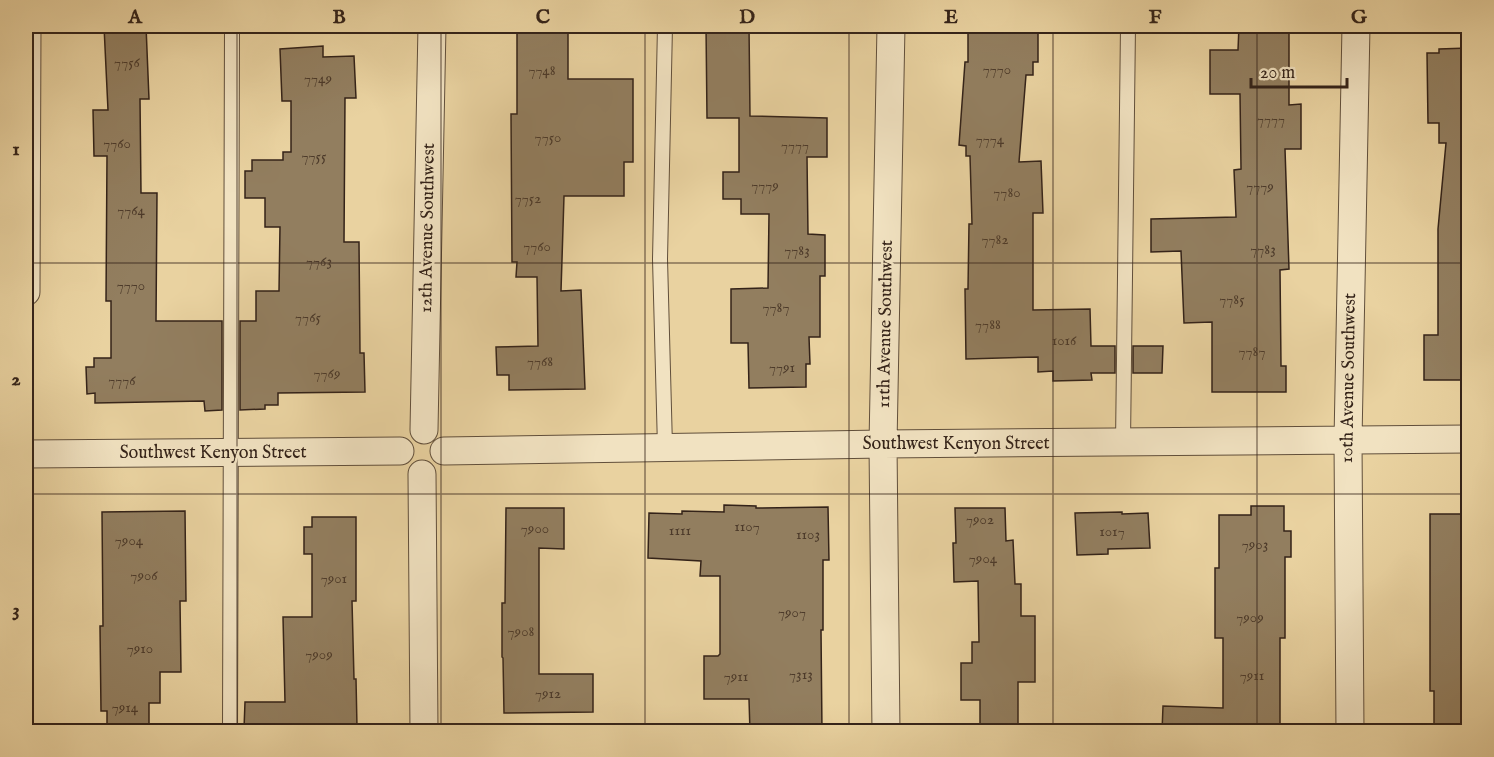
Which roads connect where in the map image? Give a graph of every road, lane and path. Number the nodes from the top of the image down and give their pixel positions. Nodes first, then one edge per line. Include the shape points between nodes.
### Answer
1 (27, 26) edge
2 (232, 26) edge
3 (432, 26) edge
4 (665, 26) edge
5 (891, 26) edge
6 (1128, 26) edge
7 (1356, 26) edge
8 (26, 292) edge
9 (424, 430) junction
10 (1468, 438) edge
11 (1348, 440) junction
12 (1123, 442) junction
13 (883, 444) junction
14 (665, 447) junction
15 (400, 451) junction
16 (444, 451) junction
17 (231, 453) junction
18 (26, 454) edge
19 (422, 474) junction
20 (230, 732) edge
21 (424, 732) edge
22 (886, 732) edge
23 (1350, 732) edge

1 - 8 street
2 - 17 lane
3 - 9 street, 12th Avenue Southwest
4 - 14 lane via 660,259
5 - 13 street, 11th Avenue Southwest
6 - 12 lane
7 - 11 street, 10th Avenue Southwest
9 - 15 street via 408,435
9 - 16 street via 436,434
10 - 11 street, Southwest Kenyon Street
11 - 12 street, Southwest Kenyon Street
11 - 23 street, 10th Avenue Southwest
12 - 13 street, Southwest Kenyon Street
13 - 14 street, Southwest Kenyon Street
13 - 22 street, 11th Avenue Southwest
14 - 16 street, Southwest Kenyon Street
15 - 17 street, Southwest Kenyon Street
15 - 19 street via 406,467
16 - 19 street via 438,467
17 - 18 street, Southwest Kenyon Street
17 - 20 lane
19 - 21 street

